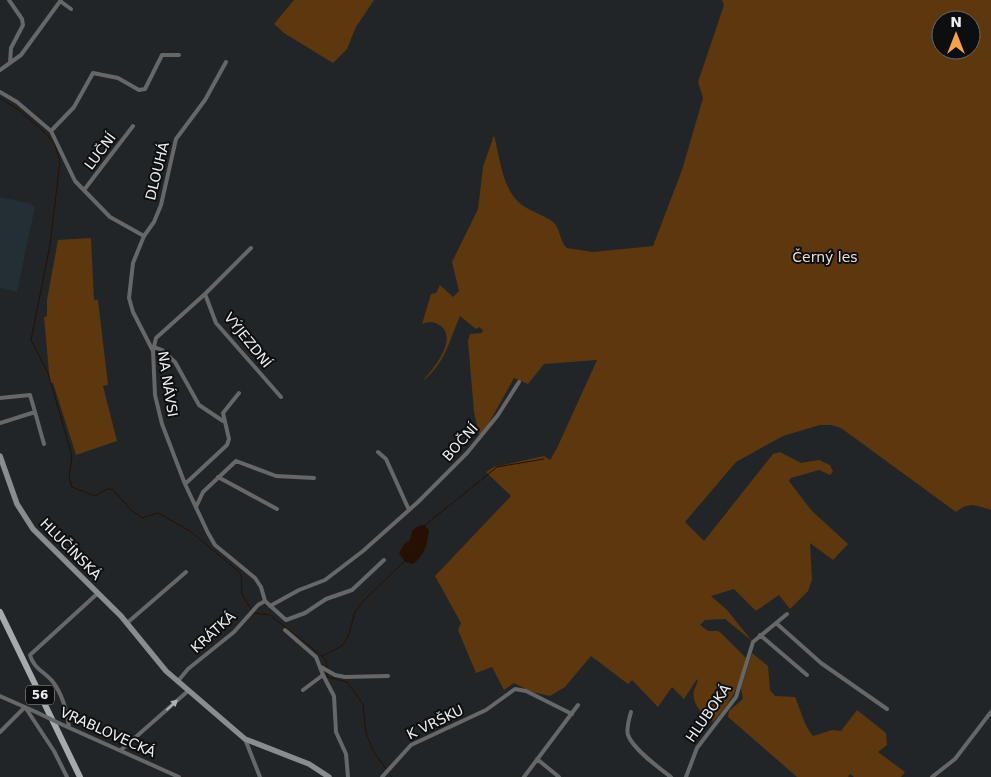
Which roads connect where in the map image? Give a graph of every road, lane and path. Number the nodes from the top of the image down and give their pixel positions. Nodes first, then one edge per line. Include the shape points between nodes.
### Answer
1 (9, 0) edge
2 (61, 0) edge
3 (71, 9) dead end
4 (180, 55) dead end
5 (226, 62) dead end
6 (10, 63) junction
7 (0, 70) edge
8 (0, 92) edge
9 (133, 126) dead end
10 (51, 131) junction
11 (84, 190) junction
12 (144, 236) junction
13 (251, 248) dead end
14 (205, 294) junction
15 (154, 349) junction
16 (519, 382) dead end
17 (239, 393) dead end
18 (281, 396) dead end
19 (0, 398) edge
20 (35, 412) junction
21 (223, 421) junction
22 (0, 423) edge
23 (44, 444) dead end
24 (378, 452) dead end
25 (391, 454) dead end
26 (0, 456) edge
27 (386, 459) junction
28 (218, 477) junction
29 (314, 478) dead end
30 (185, 484) junction
31 (196, 508) junction
32 (277, 509) dead end
33 (409, 510) junction
34 (384, 560) dead end
35 (186, 572) dead end
36 (98, 593) junction
37 (265, 601) junction
38 (270, 606) junction
39 (0, 612) edge
40 (788, 614) dead end
41 (776, 622) junction
42 (126, 623) junction
43 (285, 630) dead end
44 (760, 635) junction
45 (325, 669) junction
46 (323, 675) junction
47 (807, 675) dead end
48 (388, 676) dead end
49 (178, 682) junction
50 (188, 690) junction
51 (303, 690) dead end
52 (0, 696) edge
53 (578, 705) dead end
54 (25, 707) junction
55 (887, 709) dead end
56 (631, 712) dead end
57 (991, 712) edge
58 (572, 714) junction
59 (69, 727) junction
60 (0, 732) edge
61 (245, 739) junction
62 (121, 750) junction
63 (537, 759) junction
64 (67, 777) edge
65 (80, 777) edge
66 (179, 777) edge
67 (260, 777) edge
68 (329, 777) edge
69 (348, 777) edge
70 (382, 777) edge
71 (524, 777) edge
72 (559, 777) edge
73 (671, 777) edge
74 (686, 777) edge
75 (932, 777) edge

1 - 6 street via 23,25 12,48
2 - 3 street
2 - 6 street via 21,55
4 - 10 street via 162,56 145,89 139,90 118,78 93,73 74,107
5 - 12 street, DLOUHÁ via 205,100 176,139 161,205
6 - 7 street
8 - 10 street
9 - 11 street, LUČNÍ
10 - 11 street via 75,181
11 - 12 street via 110,218
12 - 15 street, NA NÁVSI via 131,270 129,298 133,312
13 - 14 street
14 - 15 street via 156,338
14 - 18 street, VÝJEZDNÍ via 216,323
15 - 21 street via 162,350 182,372 199,405
15 - 30 street, NA NÁVSI via 155,394 162,424
16 - 33 street, BOČNÍ via 467,454
17 - 21 street via 225,408
19 - 20 street via 30,394
20 - 22 street
20 - 23 street
21 - 30 street via 229,439 227,445
24 - 27 street
25 - 27 street
26 - 36 street, HLUČÍNSKÁ via 10,490 26,520 43,541
27 - 33 street
28 - 29 street via 236,461 276,476
28 - 31 street via 203,492
28 - 32 street
30 - 31 street, NA NÁVSI
31 - 37 street, NA NÁVSI via 215,545 254,578
33 - 38 street, BOČNÍ via 325,580
34 - 38 street, NA NÁVSI via 352,590 326,599 305,613 286,620
35 - 42 street
36 - 42 street, HLUČÍNSKÁ
36 - 59 street via 30,655 38,669 54,684
37 - 38 street, NA NÁVSI
37 - 49 street, KRÁTKÁ via 226,640 188,669
39 - 65 main road, 56
40 - 41 street, HLUBOKÁ
41 - 44 street, HLUBOKÁ
41 - 55 street via 821,663
42 - 49 street, HLUČÍNSKÁ
43 - 45 street
44 - 47 street
44 - 74 street, HLUBOKÁ via 753,642 736,697 697,748
45 - 46 street
45 - 48 street via 345,677
46 - 51 street
46 - 69 street via 336,702 336,732 347,758
49 - 50 street, HLUČÍNSKÁ
50 - 61 street, HLUČÍNSKÁ
62 -> 50 street
52 - 54 street, VRABLOVECKÁ
53 - 58 street
54 - 59 street, VRABLOVECKÁ, bridge
54 - 60 street
54 - 64 street
56 - 73 street via 630,739
57 - 75 street via 955,760
58 - 63 street
58 - 70 street, K VRŠKU via 526,691 515,690 486,710 411,744
59 - 62 street, VRABLOVECKÁ
61 - 67 street, HLUČÍNSKÁ
61 - 68 street, HLUČÍNSKÁ via 309,764
62 - 66 street, VRABLOVECKÁ
63 - 71 street
63 - 72 street

